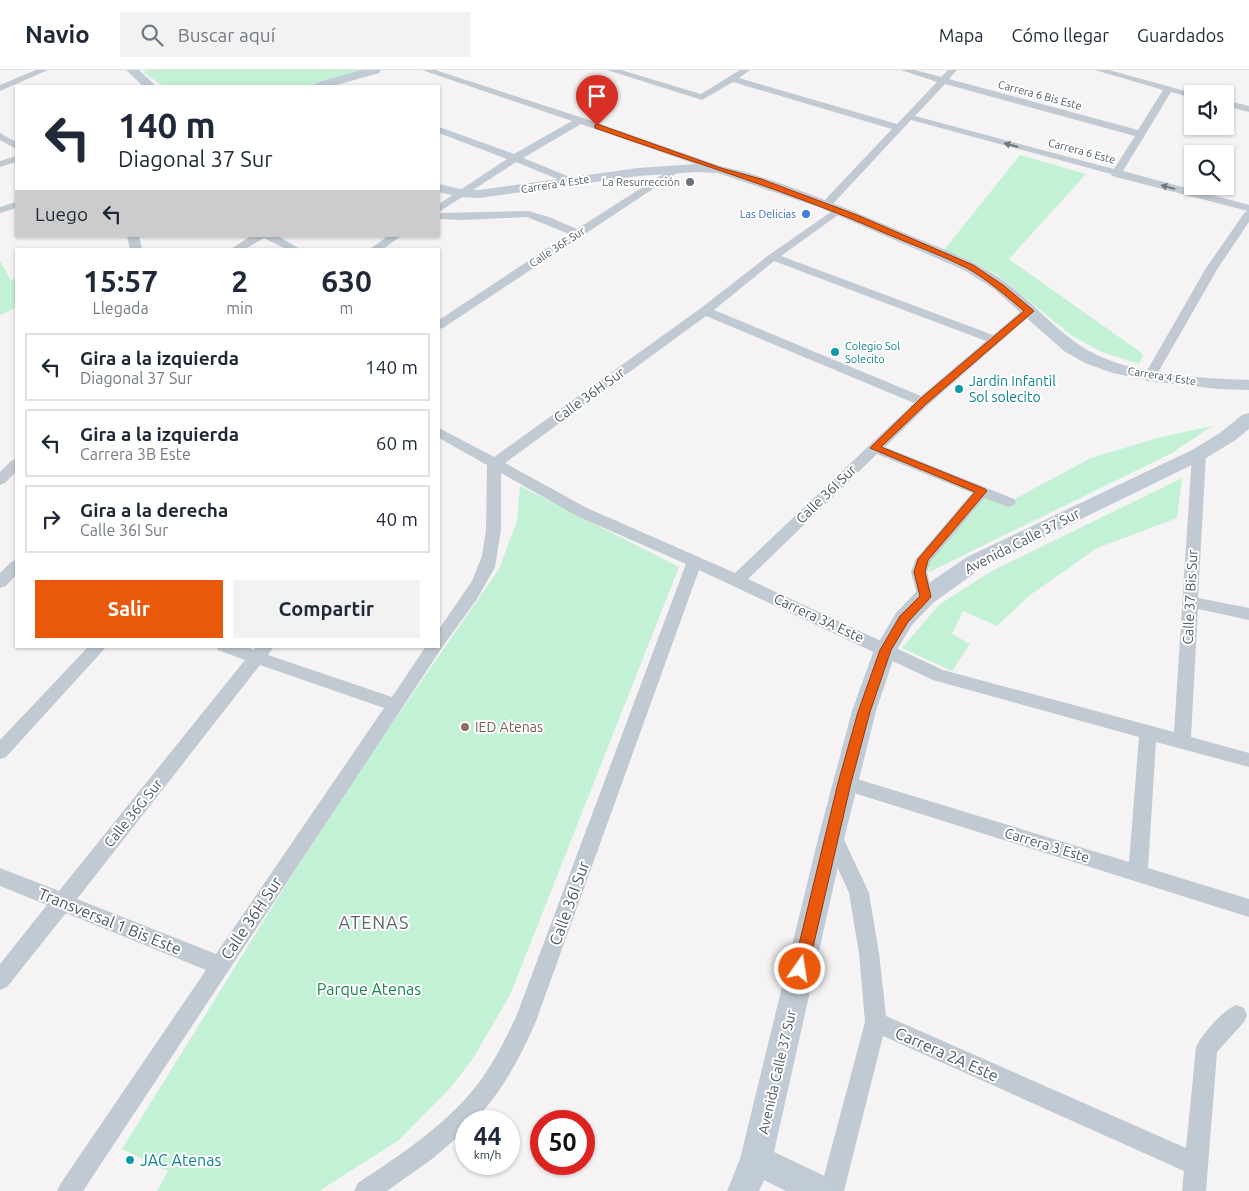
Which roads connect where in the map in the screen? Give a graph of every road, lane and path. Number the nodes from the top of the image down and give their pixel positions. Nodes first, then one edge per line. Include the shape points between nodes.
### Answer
1 (44, 70) edge
2 (132, 70) edge
3 (375, 70) edge
4 (426, 70) edge
5 (611, 70) edge
6 (746, 70) edge
7 (905, 70) edge
8 (953, 70) edge
9 (1099, 70) edge
10 (1121, 72) edge
11 (732, 79) junction
12 (944, 80) junction
13 (149, 85) edge
14 (323, 85) edge
15 (0, 88) edge
16 (1168, 88) junction
17 (1184, 92) edge
18 (1234, 105) edge
19 (1249, 109) edge
20 (909, 117) junction
21 (580, 120) junction
22 (899, 128) junction
23 (440, 130) edge
24 (1140, 134) junction
25 (515, 158) junction
26 (15, 159) edge
27 (0, 164) edge
28 (676, 169) junction
29 (719, 169) junction
30 (1116, 174) junction
31 (572, 181) junction
32 (440, 188) edge
33 (460, 193) junction
34 (15, 205) edge
35 (832, 207) junction
36 (440, 208) edge
37 (1249, 208) edge
38 (0, 210) edge
39 (1249, 214) edge
40 (440, 216) edge
41 (578, 234) junction
42 (258, 237) edge
43 (271, 237) edge
44 (394, 237) edge
45 (238, 248) edge
46 (293, 248) edge
47 (378, 248) edge
48 (773, 257) junction
49 (705, 311) junction
50 (1030, 311) junction
51 (441, 321) edge
52 (994, 340) junction
53 (1150, 376) junction
54 (1249, 385) edge
55 (923, 402) junction
56 (1249, 419) edge
57 (440, 433) edge
58 (874, 448) junction
59 (1198, 454) junction
60 (494, 464) junction
61 (15, 465) edge
62 (0, 480) edge
63 (982, 491) junction
64 (1009, 502) dead end
65 (694, 562) junction
66 (736, 580) junction
67 (926, 597) junction
68 (1190, 602) junction
69 (1249, 614) edge
70 (440, 640) edge
71 (96, 648) edge
72 (237, 648) edge
73 (434, 648) edge
74 (886, 650) junction
75 (262, 652) edge
76 (395, 705) junction
77 (1148, 732) junction
78 (1182, 741) junction
79 (0, 752) edge
80 (1249, 760) edge
81 (844, 783) junction
82 (832, 835) junction
83 (1138, 874) junction
84 (0, 876) edge
85 (62, 903) junction
86 (1249, 908) edge
87 (219, 965) junction
88 (0, 980) edge
89 (1236, 1015) dead end
90 (876, 1022) junction
91 (756, 1161) junction
92 (1196, 1165) junction
93 (69, 1191) edge
94 (366, 1191) edge
95 (743, 1191) edge
96 (819, 1191) edge
97 (832, 1191) edge
98 (1194, 1191) edge

1 - 15 street
2 - 13 street
3 - 14 street
4 - 21 street
5 - 11 street via 702,97
6 - 11 street
7 - 12 street, Carrera 6 Bis Este
8 - 12 street, Calle 36H Sur
9 - 10 street
10 - 16 street
11 - 22 street
12 - 20 street, Calle 36H Sur
12 - 24 street, Carrera 6 Bis Este
16 - 17 street
16 - 24 street
18 - 19 street
20 - 22 street, Calle 36H Sur
30 -> 20 street, Carrera 6 Este
21 - 25 street
21 - 29 street
22 - 35 street, Calle 36H Sur
23 - 25 street
24 - 30 street
25 - 31 street
25 - 33 street
26 - 27 street
28 - 29 street, Carrera 4 Este
28 - 31 street, Carrera 4 Este
28 - 41 street, Calle 36F Sur
29 - 35 street, Carrera 4 Este
37 -> 30 street, Carrera 6 Este
31 - 33 street, Carrera 4 Este via 494,193
32 - 33 street, Carrera 4 Este
33 - 36 street
34 - 38 street
35 - 48 street, Calle 36H Sur
35 - 50 street, Carrera 4 Este via 970,267
39 - 53 street via 1212,268
40 - 41 street via 528,214 545,218
41 - 51 street, Calle 36F Sur
42 - 45 street
43 - 46 street
44 - 47 street
48 - 49 street, Calle 36H Sur
48 - 52 street
49 - 55 street
49 - 60 street, Calle 36H Sur
50 - 52 street, Calle 36I Sur
50 - 53 street, Carrera 4 Este via 1080,353 1119,369
52 - 55 street, Calle 36I Sur
53 - 54 street, Carrera 4 Este
55 - 58 street, Calle 36I Sur
56 - 59 street, Avenida Calle 37 Sur
57 - 60 street, Carrera 3A Este
58 - 63 street
58 - 66 street, Calle 36I Sur
59 - 67 street, Avenida Calle 37 Sur via 975,562
59 - 68 street, Calle 37 Bis Sur
60 - 65 street, Carrera 3A Este via 582,512
60 - 70 street via 491,549 487,567
61 - 62 street
63 - 64 street
63 - 67 street via 924,559 919,572
65 - 66 street, Carrera 3A Este
65 - 94 street, Calle 36I Sur via 525,1021 502,1066 455,1125 432,1146
66 - 74 street, Carrera 3A Este
67 - 74 street, Avenida Calle 37 Sur via 904,619
68 - 69 street
68 - 78 street, Calle 37 Bis Sur
71 - 79 street
72 - 75 street
73 - 76 street, Calle 36H Sur
74 - 77 street, Carrera 3A Este via 939,675
74 - 81 street, Avenida Calle 37 Sur
75 - 76 street
75 - 85 street, Calle 36G Sur
76 - 87 street, Calle 36H Sur
77 - 78 street, Carrera 3A Este
77 - 83 street
78 - 80 street, Carrera 3A Este
81 - 82 street, Avenida Calle 37 Sur
81 - 83 street, Carrera 3 Este
82 - 90 street via 859,892
82 - 91 street, Avenida Calle 37 Sur
83 - 86 street, Carrera 3 Este
84 - 85 street, Transversal 1 Bis Este
85 - 87 street, Transversal 1 Bis Este
85 - 88 street, Calle 36G Sur
87 - 93 street, Calle 36H Sur
89 - 92 street via 1207,1047
90 - 92 street, Carrera 2A Este
90 - 97 street
91 - 95 street, Avenida Calle 37 Sur
91 - 96 street
92 - 98 street

